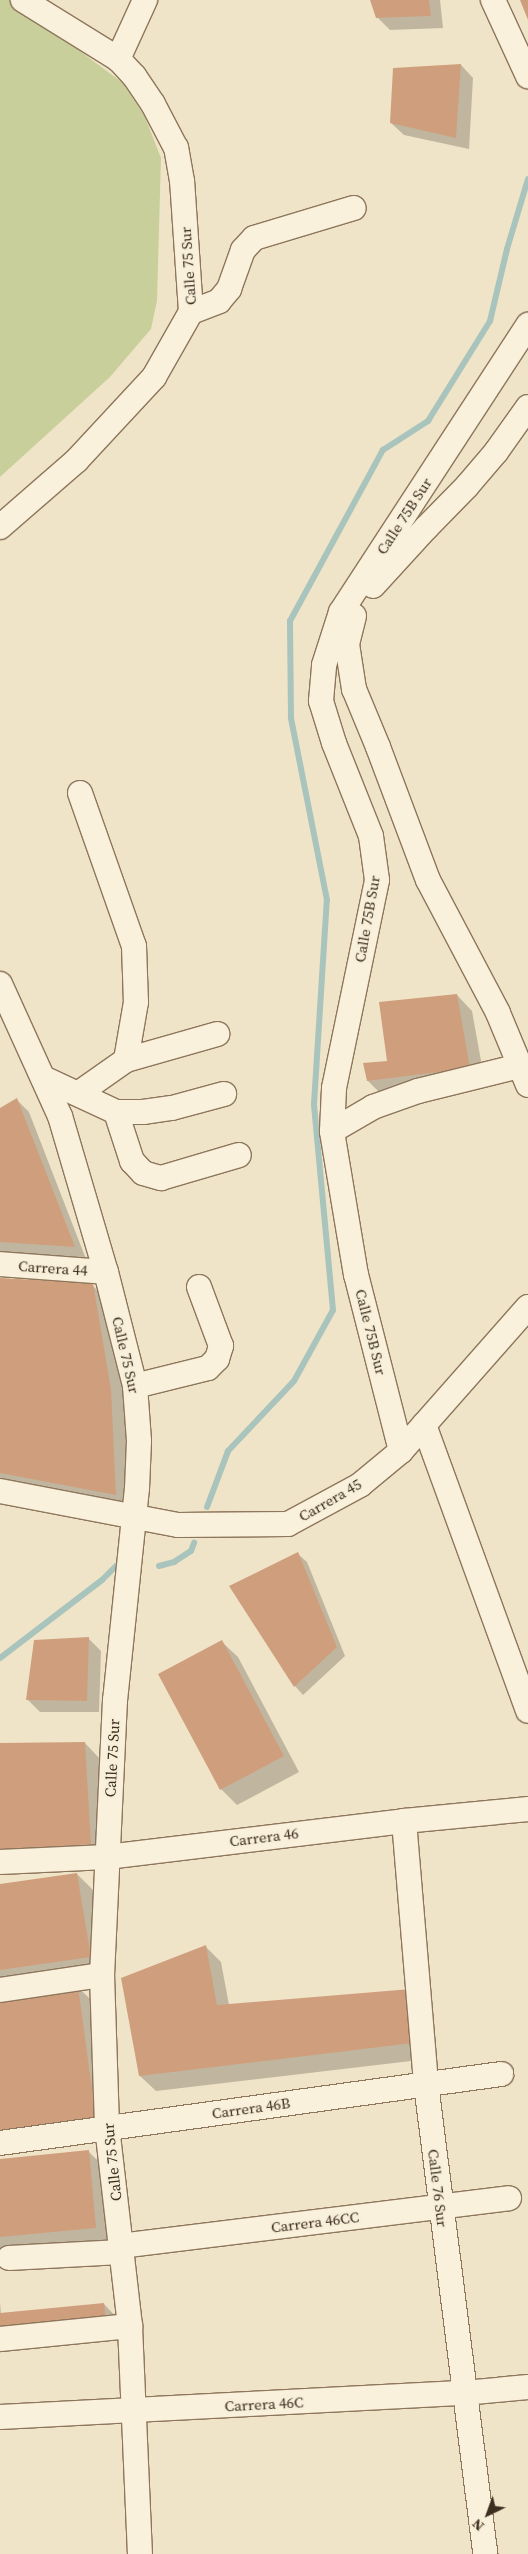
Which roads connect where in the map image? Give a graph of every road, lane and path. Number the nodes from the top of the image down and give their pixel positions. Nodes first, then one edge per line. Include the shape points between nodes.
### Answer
1 (23, 0) edge
2 (145, 0) edge
3 (493, 0) edge
4 (118, 60) junction
5 (528, 76) edge
6 (354, 208) dead end
7 (191, 312) junction
8 (528, 325) edge
9 (528, 407) edge
10 (0, 527) edge
11 (80, 793) dead end
12 (0, 984) edge
13 (217, 1034) dead end
14 (126, 1060) junction
15 (524, 1076) edge
16 (43, 1078) junction
17 (79, 1094) junction
18 (224, 1094) dead end
19 (116, 1112) junction
20 (332, 1130) junction
21 (239, 1155) dead end
22 (0, 1264) edge
23 (106, 1272) junction
24 (199, 1287) dead end
25 (528, 1307) edge
26 (135, 1386) junction
27 (424, 1425) junction
28 (401, 1451) junction
29 (0, 1490) edge
30 (134, 1515) junction
31 (528, 1711) edge
32 (528, 1809) edge
33 (404, 1821) junction
34 (107, 1857) junction
35 (0, 1862) edge
36 (102, 1975) junction
37 (0, 1990) edge
38 (502, 2074) dead end
39 (426, 2084) junction
40 (108, 2127) junction
41 (0, 2143) edge
42 (509, 2198) dead end
43 (440, 2207) junction
44 (120, 2249) junction
45 (10, 2258) dead end
46 (130, 2326) junction
47 (0, 2339) edge
48 (528, 2387) edge
49 (464, 2393) junction
50 (134, 2411) junction
51 (0, 2418) edge
52 (140, 2554) edge
53 (485, 2554) edge

1 - 4 street, Calle 75 Sur
2 - 4 street
3 - 5 street
4 - 7 street, Calle 75 Sur via 134,76 153,104 176,148 182,181
6 - 7 street via 254,238 243,250 230,290 219,301
7 - 10 street, Calle 75 Sur via 154,377 76,461
8 - 20 street, Calle 75B Sur via 341,612 324,665 321,702 371,836 377,880 334,1088
9 - 15 street via 468,486 386,570 357,606 347,644 354,689 428,880 498,1013
11 - 14 street via 134,946 136,1002
12 - 16 street, Calle 75 Sur
13 - 14 street
14 - 17 street
15 - 20 street via 418,1091 373,1107
16 - 17 street
16 - 23 street, Calle 75 Sur via 60,1116
17 - 19 street
18 - 19 street via 172,1108
19 - 21 street via 132,1161 143,1173 161,1178
20 - 28 street, Calle 75B Sur via 356,1275
22 - 23 street, Carrera 44
23 - 26 street, Calle 75 Sur
24 - 26 street via 221,1346 217,1360 208,1368
25 - 27 street, Carrera 45
26 - 30 street, Calle 75 Sur via 139,1441
27 - 28 street, Carrera 45
27 - 31 street
28 - 30 street, Carrera 45 via 360,1485 288,1524 178,1525
29 - 30 street, Carrera 45
30 - 34 street, Calle 75 Sur via 115,1700
32 - 33 street, Carrera 46
33 - 34 street, Carrera 46
33 - 39 street, Calle 76 Sur
34 - 35 street, Carrera 46
34 - 36 street, Calle 75 Sur
36 - 37 street
36 - 40 street, Calle 75 Sur
38 - 39 street, Carrera 46B
39 - 40 street, Carrera 46B
39 - 43 street, Calle 76 Sur
40 - 41 street, Carrera 46B
40 - 44 street, Calle 75 Sur
42 - 43 street, Carrera 46CC
43 - 44 street, Carrera 46CC
43 - 49 street, Calle 76 Sur
44 - 45 street, Carrera 46CC
44 - 46 street, Calle 75 Sur
46 - 47 street
46 - 50 street, Calle 75 Sur
48 - 49 street, Carrera 46C
49 - 50 street, Carrera 46C
49 - 53 street, Calle 76 Sur
50 - 51 street, Carrera 46C
50 - 52 street, Calle 75 Sur

